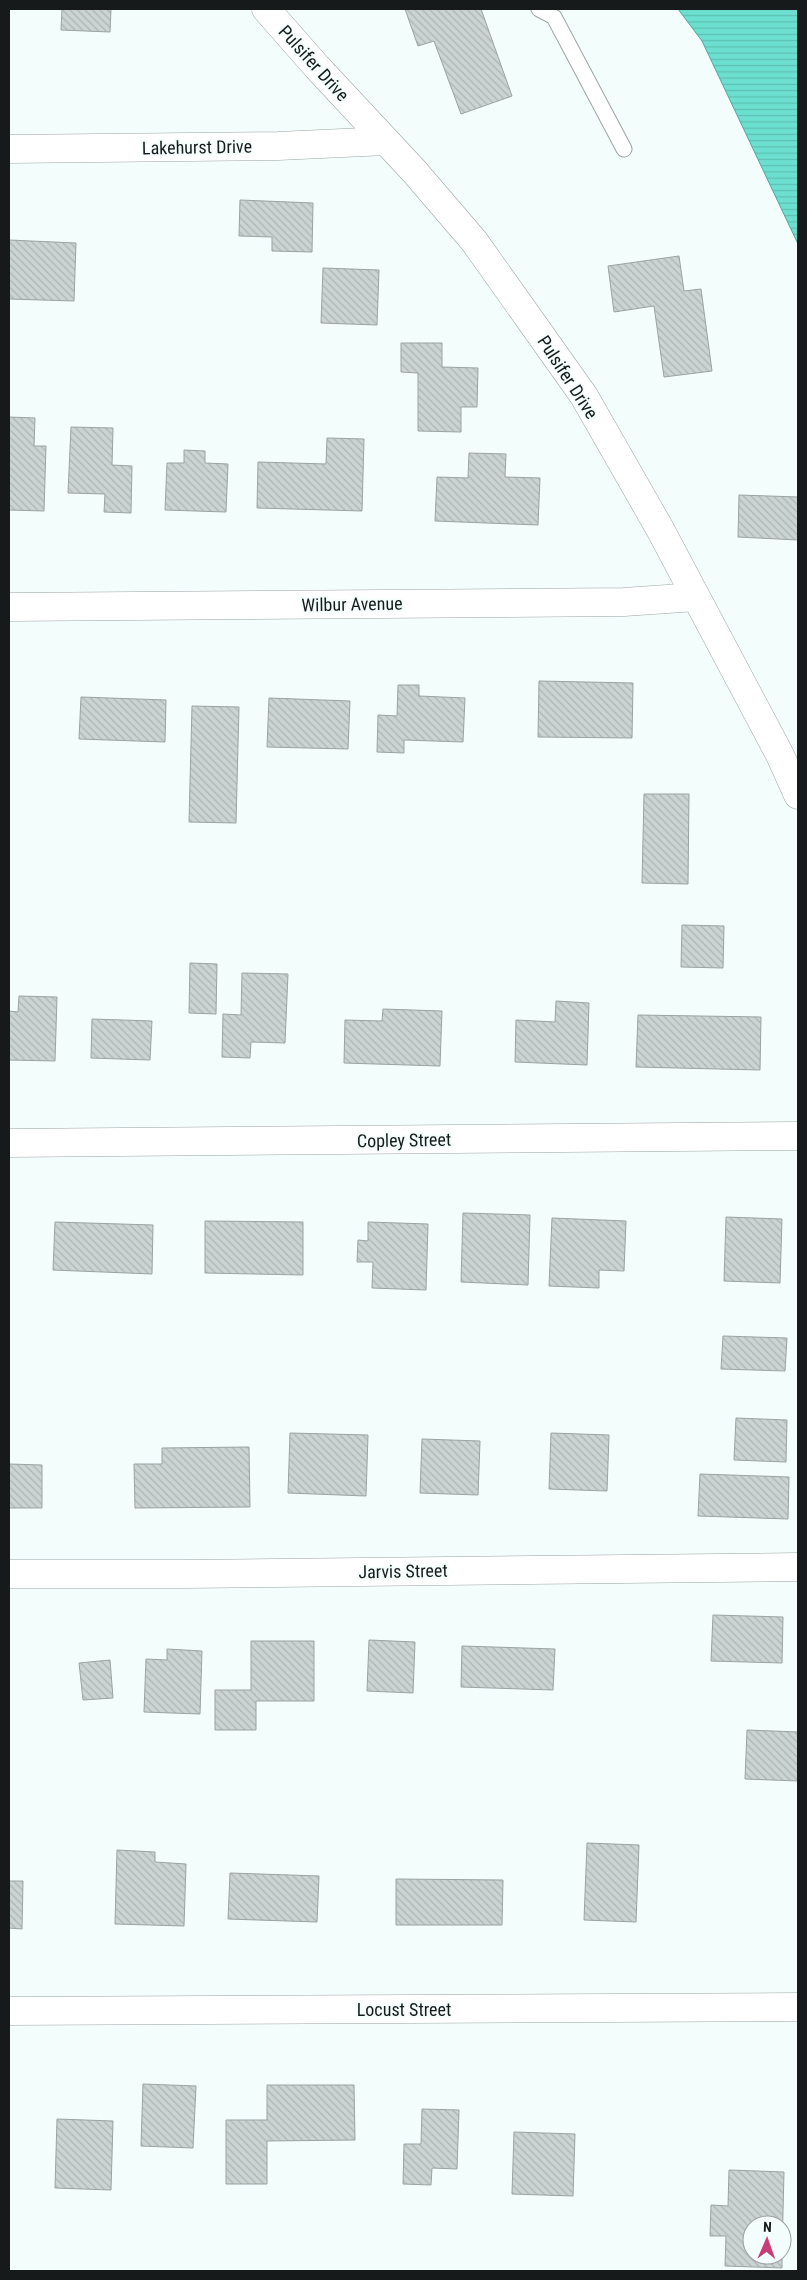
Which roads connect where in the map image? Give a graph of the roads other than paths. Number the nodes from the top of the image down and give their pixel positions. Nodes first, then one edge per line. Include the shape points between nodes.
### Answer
1 (266, 9) edge
2 (539, 9) edge
3 (386, 141) junction
4 (9, 149) edge
5 (624, 150) dead end
6 (696, 598) junction
7 (9, 607) edge
8 (798, 795) edge
9 (798, 1136) edge
10 (9, 1143) edge
11 (798, 1567) edge
12 (9, 1574) edge
13 (798, 2007) edge
14 (9, 2011) edge

1 - 3 street, Pulsifer Drive
2 - 5 lane via 554,17
3 - 4 street, Lakehurst Drive via 278,146
3 - 6 street, Pulsifer Drive via 474,241 584,396
6 - 7 street, Wilbur Avenue via 624,602
6 - 8 street, Pulsifer Drive
9 - 10 street, Copley Street
11 - 12 street, Jarvis Street
13 - 14 street, Locust Street

